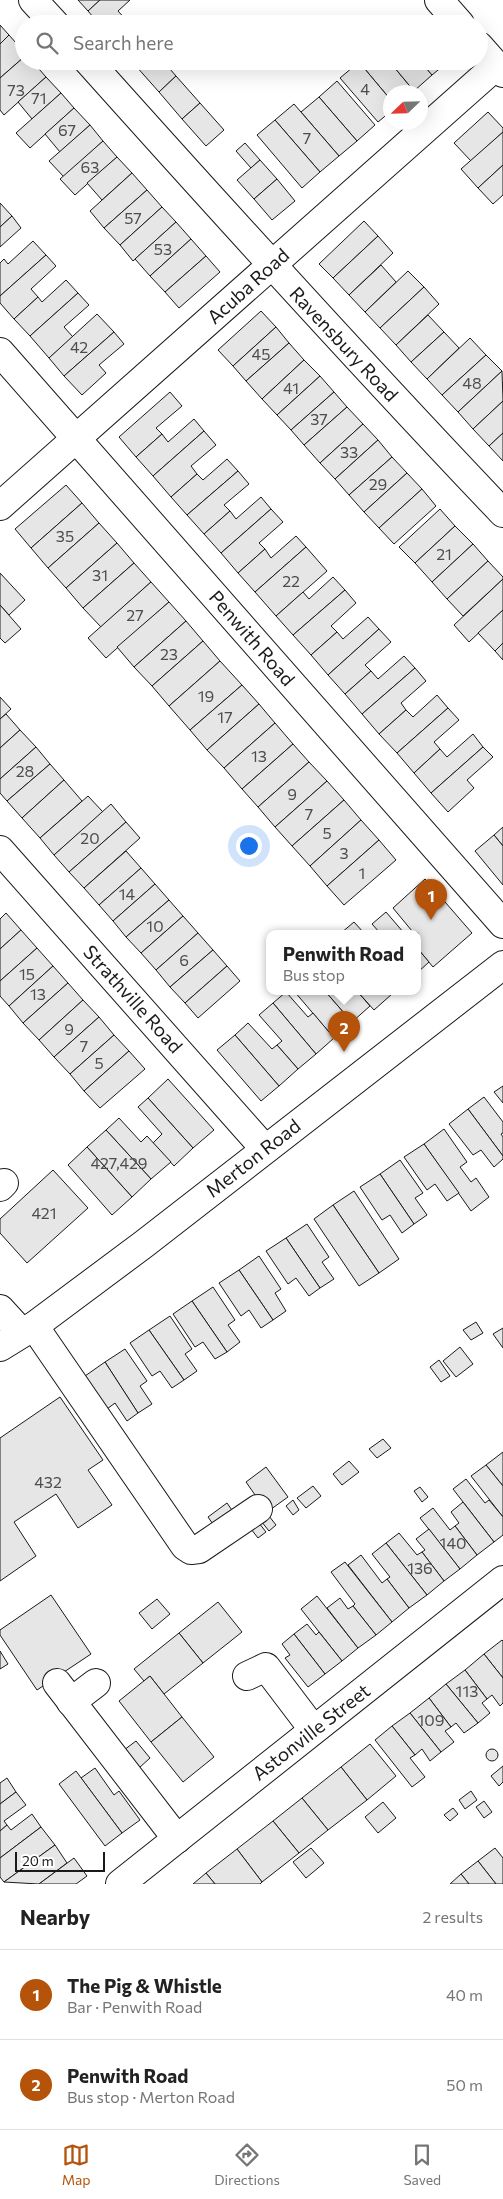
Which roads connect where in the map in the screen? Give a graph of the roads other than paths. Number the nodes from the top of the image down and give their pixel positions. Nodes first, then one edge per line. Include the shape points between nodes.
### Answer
1 (33, 0) edge
2 (439, 0) edge
3 (46, 15) edge
4 (452, 15) edge
5 (96, 70) edge
6 (484, 70) edge
7 (271, 265) junction
8 (0, 352) edge
9 (77, 438) junction
10 (0, 506) edge
11 (503, 513) edge
12 (0, 850) edge
13 (503, 924) edge
14 (503, 965) edge
15 (265, 1149) junction
16 (0, 1309) edge
17 (19, 1335) edge
18 (258, 1509) dead end
19 (503, 1580) edge
20 (247, 1676) dead end
21 (96, 1682) dead end
22 (313, 1729) junction
23 (177, 1839) junction
24 (130, 1881) edge

1 - 3 street
2 - 4 street
5 - 7 street, Ravensbury Road
6 - 7 street, Acuba Road
7 - 9 street, Acuba Road
7 - 11 street, Ravensbury Road
8 - 9 street, Penwith Road
9 - 10 street, Acuba Road
9 - 13 street, Penwith Road
12 - 15 street, Strathville Road
14 - 15 street, Merton Road
15 - 17 street, Merton Road
16 - 17 street
17 - 18 street via 185,1546 191,1550 198,1549
19 - 22 street, Astonville Street
20 - 22 street via 266,1667
21 - 23 street via 64,1692
22 - 23 street, Astonville Street
23 - 24 street, Astonville Street

